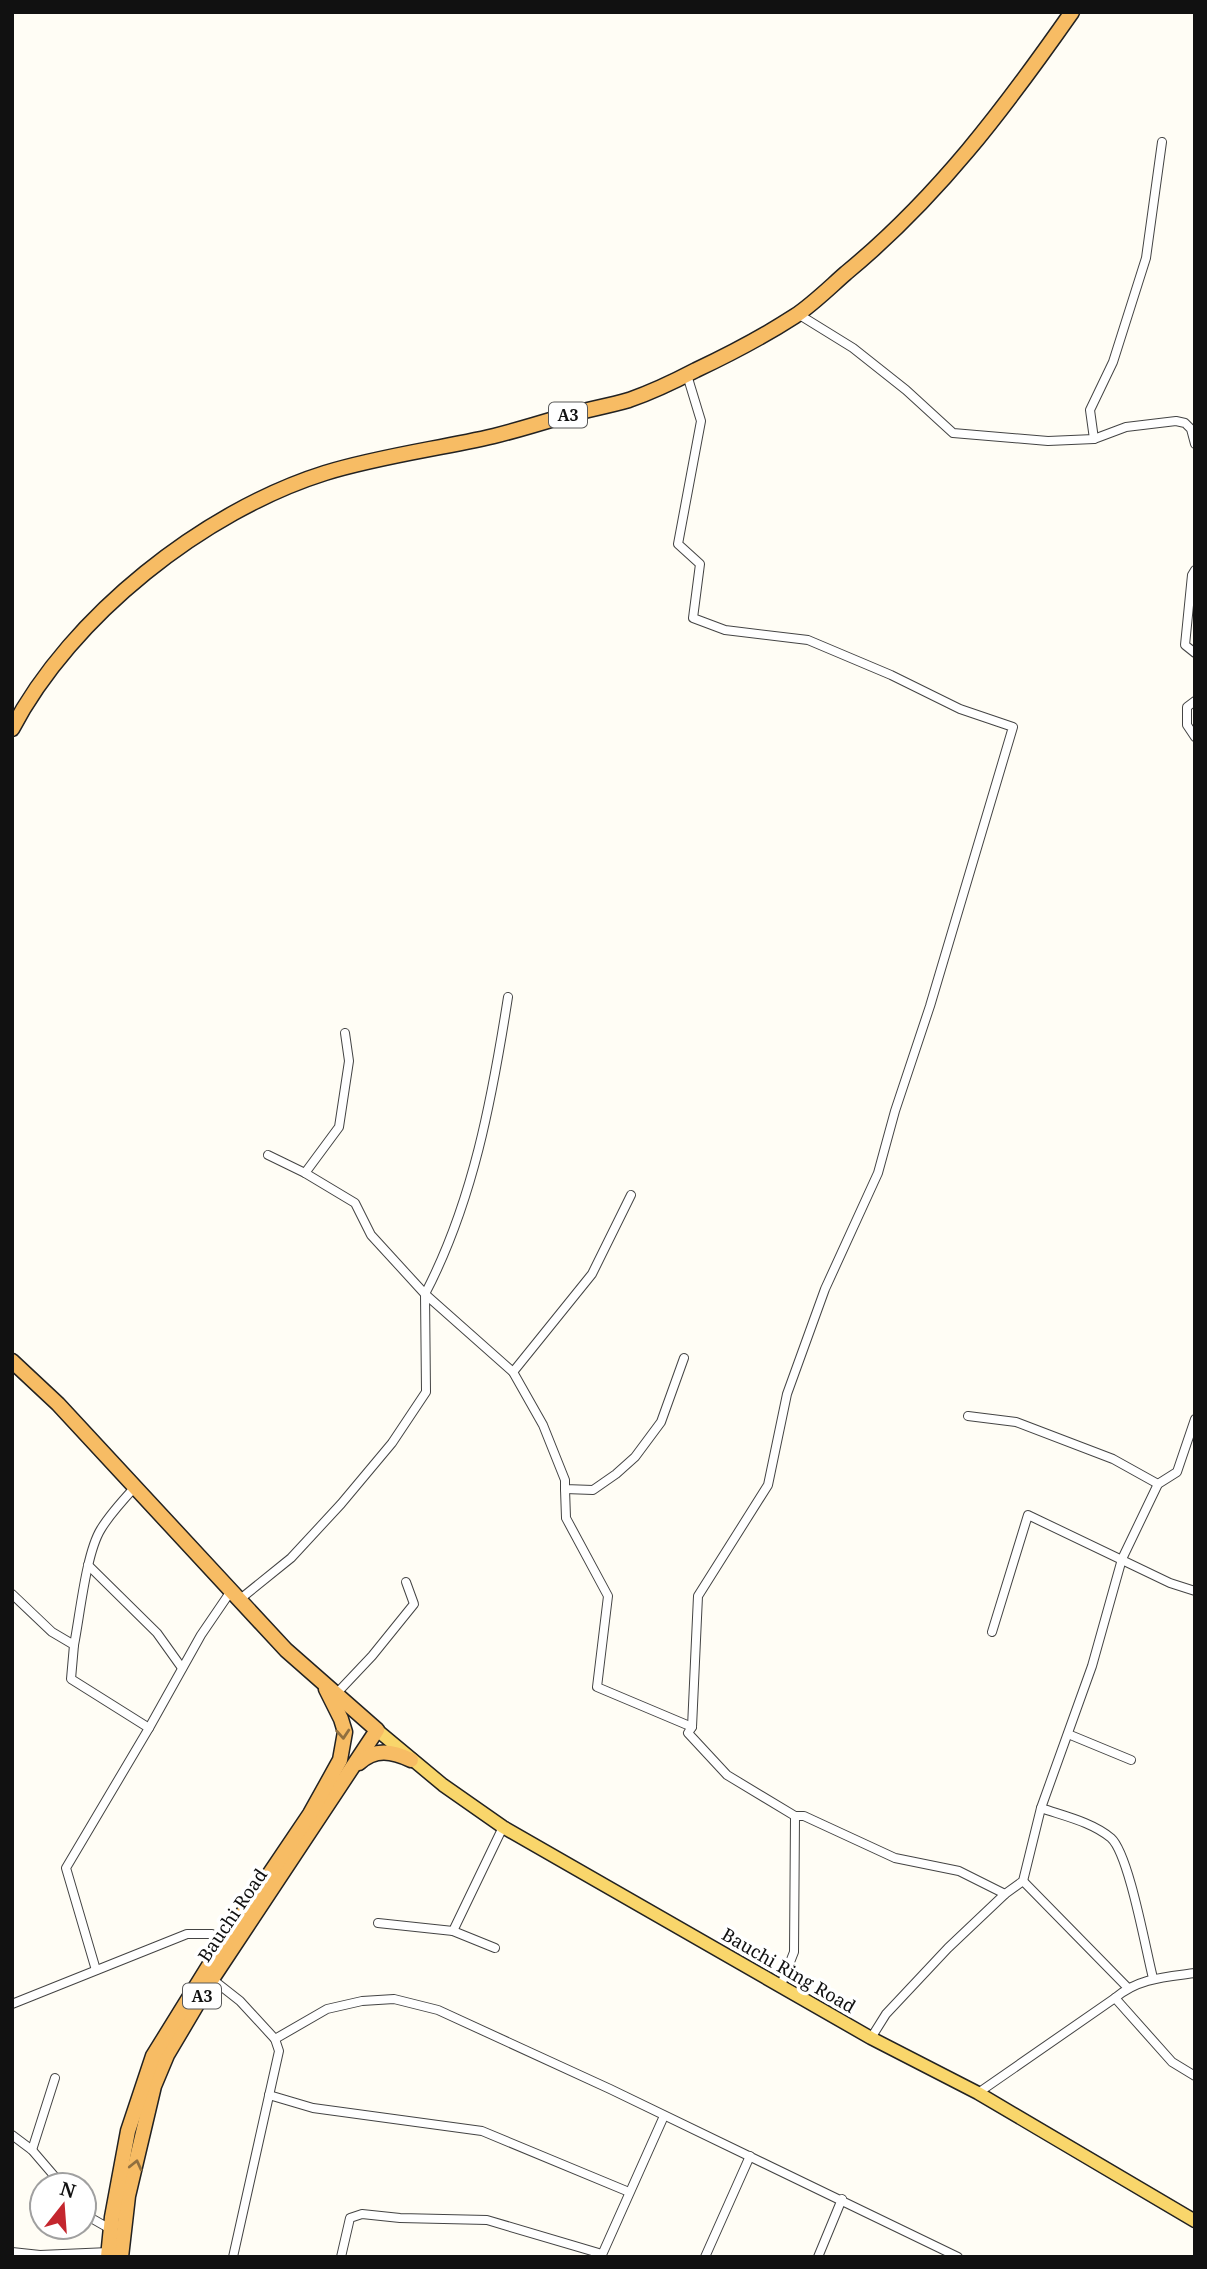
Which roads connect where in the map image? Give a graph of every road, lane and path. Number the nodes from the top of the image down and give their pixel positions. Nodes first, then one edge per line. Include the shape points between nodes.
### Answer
1 (1072, 12) edge
2 (1162, 142) dead end
3 (798, 314) junction
4 (687, 374) junction
5 (1094, 439) junction
6 (1195, 444) edge
7 (1195, 570) edge
8 (1195, 653) edge
9 (1195, 701) edge
10 (12, 729) edge
11 (1195, 737) edge
12 (508, 997) dead end
13 (345, 1033) dead end
14 (268, 1155) dead end
15 (305, 1173) junction
16 (631, 1195) dead end
17 (425, 1294) junction
18 (684, 1358) dead end
19 (12, 1361) edge
20 (513, 1372) junction
21 (968, 1416) dead end
22 (1195, 1419) edge
23 (1158, 1484) junction
24 (135, 1487) junction
25 (565, 1489) junction
26 (1122, 1559) junction
27 (88, 1565) junction
28 (406, 1582) dead end
29 (1195, 1591) edge
30 (12, 1594) edge
31 (235, 1595) junction
32 (992, 1632) dead end
33 (74, 1645) junction
34 (182, 1668) junction
35 (320, 1679) junction
36 (337, 1693) junction
37 (692, 1727) junction
38 (149, 1728) junction
39 (377, 1730) junction
40 (1068, 1734) junction
41 (411, 1760) junction
42 (1131, 1760) dead end
43 (355, 1766) junction
44 (1041, 1808) junction
45 (795, 1816) junction
46 (503, 1827) junction
47 (1023, 1881) junction
48 (1005, 1894) junction
49 (378, 1923) dead end
50 (453, 1931) junction
51 (223, 1943) junction
52 (495, 1948) dead end
53 (96, 1970) junction
54 (1195, 1973) edge
55 (1153, 1978) junction
56 (212, 1979) junction
57 (781, 1985) junction
58 (1127, 1987) junction
59 (1115, 1998) junction
60 (12, 2004) edge
61 (871, 2038) junction
62 (275, 2039) junction
63 (1195, 2076) edge
64 (55, 2078) dead end
65 (978, 2093) junction
66 (269, 2095) junction
67 (664, 2116) junction
68 (12, 2134) edge
69 (32, 2150) junction
70 (750, 2156) junction
71 (49, 2171) edge
72 (629, 2192) junction
73 (842, 2199) junction
74 (1195, 2221) edge
75 (98, 2222) edge
76 (112, 2230) junction
77 (12, 2252) edge
78 (112, 2255) edge
79 (601, 2255) edge
80 (233, 2257) edge
81 (341, 2257) edge
82 (705, 2257) edge
83 (818, 2257) edge
84 (958, 2257) edge

1 - 3 highway, A3 via 1013,97 939,186 875,250
2 - 5 street via 1146,258 1113,362 1090,410
3 - 4 highway, A3
3 - 5 street via 853,348 953,433 1021,440
4 - 10 highway, A3 via 631,399 495,436 338,470 273,492 181,545 138,579 68,650
4 - 37 street via 701,421 678,544 700,564 693,618 725,630 808,640 960,709 1013,727 878,1173 825,1289 786,1394 768,1485 698,1596
5 - 6 street via 1126,427 1176,421 1191,429
7 - 8 street via 1185,645
9 - 11 street via 1187,707 1187,725
12 - 17 street via 478,1156 440,1266
13 - 15 street via 349,1061 339,1127
14 - 15 street
15 - 17 street via 355,1203 371,1235
16 - 20 street via 592,1274
17 - 20 street
17 - 31 street via 426,1392 392,1443 291,1558
18 - 25 street via 661,1422 635,1457 593,1490
19 - 24 highway, A3
20 - 25 street via 542,1425
21 - 23 street via 1016,1422 1114,1459
22 - 23 street via 1177,1472
23 - 26 street
24 - 27 street via 99,1531
24 - 31 highway, A3
25 - 37 street via 566,1518 608,1595 597,1687
26 - 29 street
26 - 32 street via 1028,1515
26 - 40 street
27 - 33 street
27 - 34 street via 158,1633
28 - 36 street via 414,1604
30 - 33 street via 52,1632
31 - 34 street
31 - 35 highway, A3
33 - 38 street via 71,1679
34 - 38 street
35 - 36 highway, A3
35 -> 51 highway, Bauchi Road / A3 via 345,1732 340,1760
36 - 39 highway, A3
37 - 45 street via 688,1733 727,1774
38 - 53 street via 66,1868
39 - 41 main road, Bauchi Ring Road
39 - 43 highway, A3
40 - 42 street
40 - 44 street
41 - 43 highway via 378,1752
41 - 46 main road, Bauchi Ring Road
43 - 56 highway, Bauchi Road / A3
44 - 47 street
44 - 55 street via 1112,1839 1125,1865
45 - 48 street via 895,1858 959,1871
45 - 57 street via 794,1952
46 - 50 street
46 - 57 main road, Bauchi Ring Road
47 - 48 street
47 - 58 street
48 - 61 street via 904,1994
49 - 50 street
50 - 52 street
51 - 53 street via 212,1934 187,1934
51 - 76 highway, Bauchi Road / A3 via 146,2072 128,2132
53 - 60 street
54 - 55 street
55 - 58 street
56 - 62 street
78 -> 56 highway, Bauchi Road / A3 via 155,2086 167,2055
57 - 61 main road, Bauchi Ring Road
58 - 59 street
59 - 63 street via 1172,2062
59 - 65 street
61 - 65 main road, Bauchi Ring Road
62 - 66 street via 279,2051
62 - 67 street via 327,2009 394,2000 438,2010
64 - 69 street
65 - 74 main road, Bauchi Ring Road
66 - 72 street via 313,2108 482,2130
66 - 80 street
67 - 70 street
67 - 72 street
68 - 69 street
69 - 71 street
70 - 73 street
70 - 82 street
72 - 79 street
73 - 83 street
73 - 84 street
75 - 76 street
76 - 78 highway, Bauchi Road / A3
77 - 78 street
79 - 81 street via 487,2220 362,2214 350,2218

